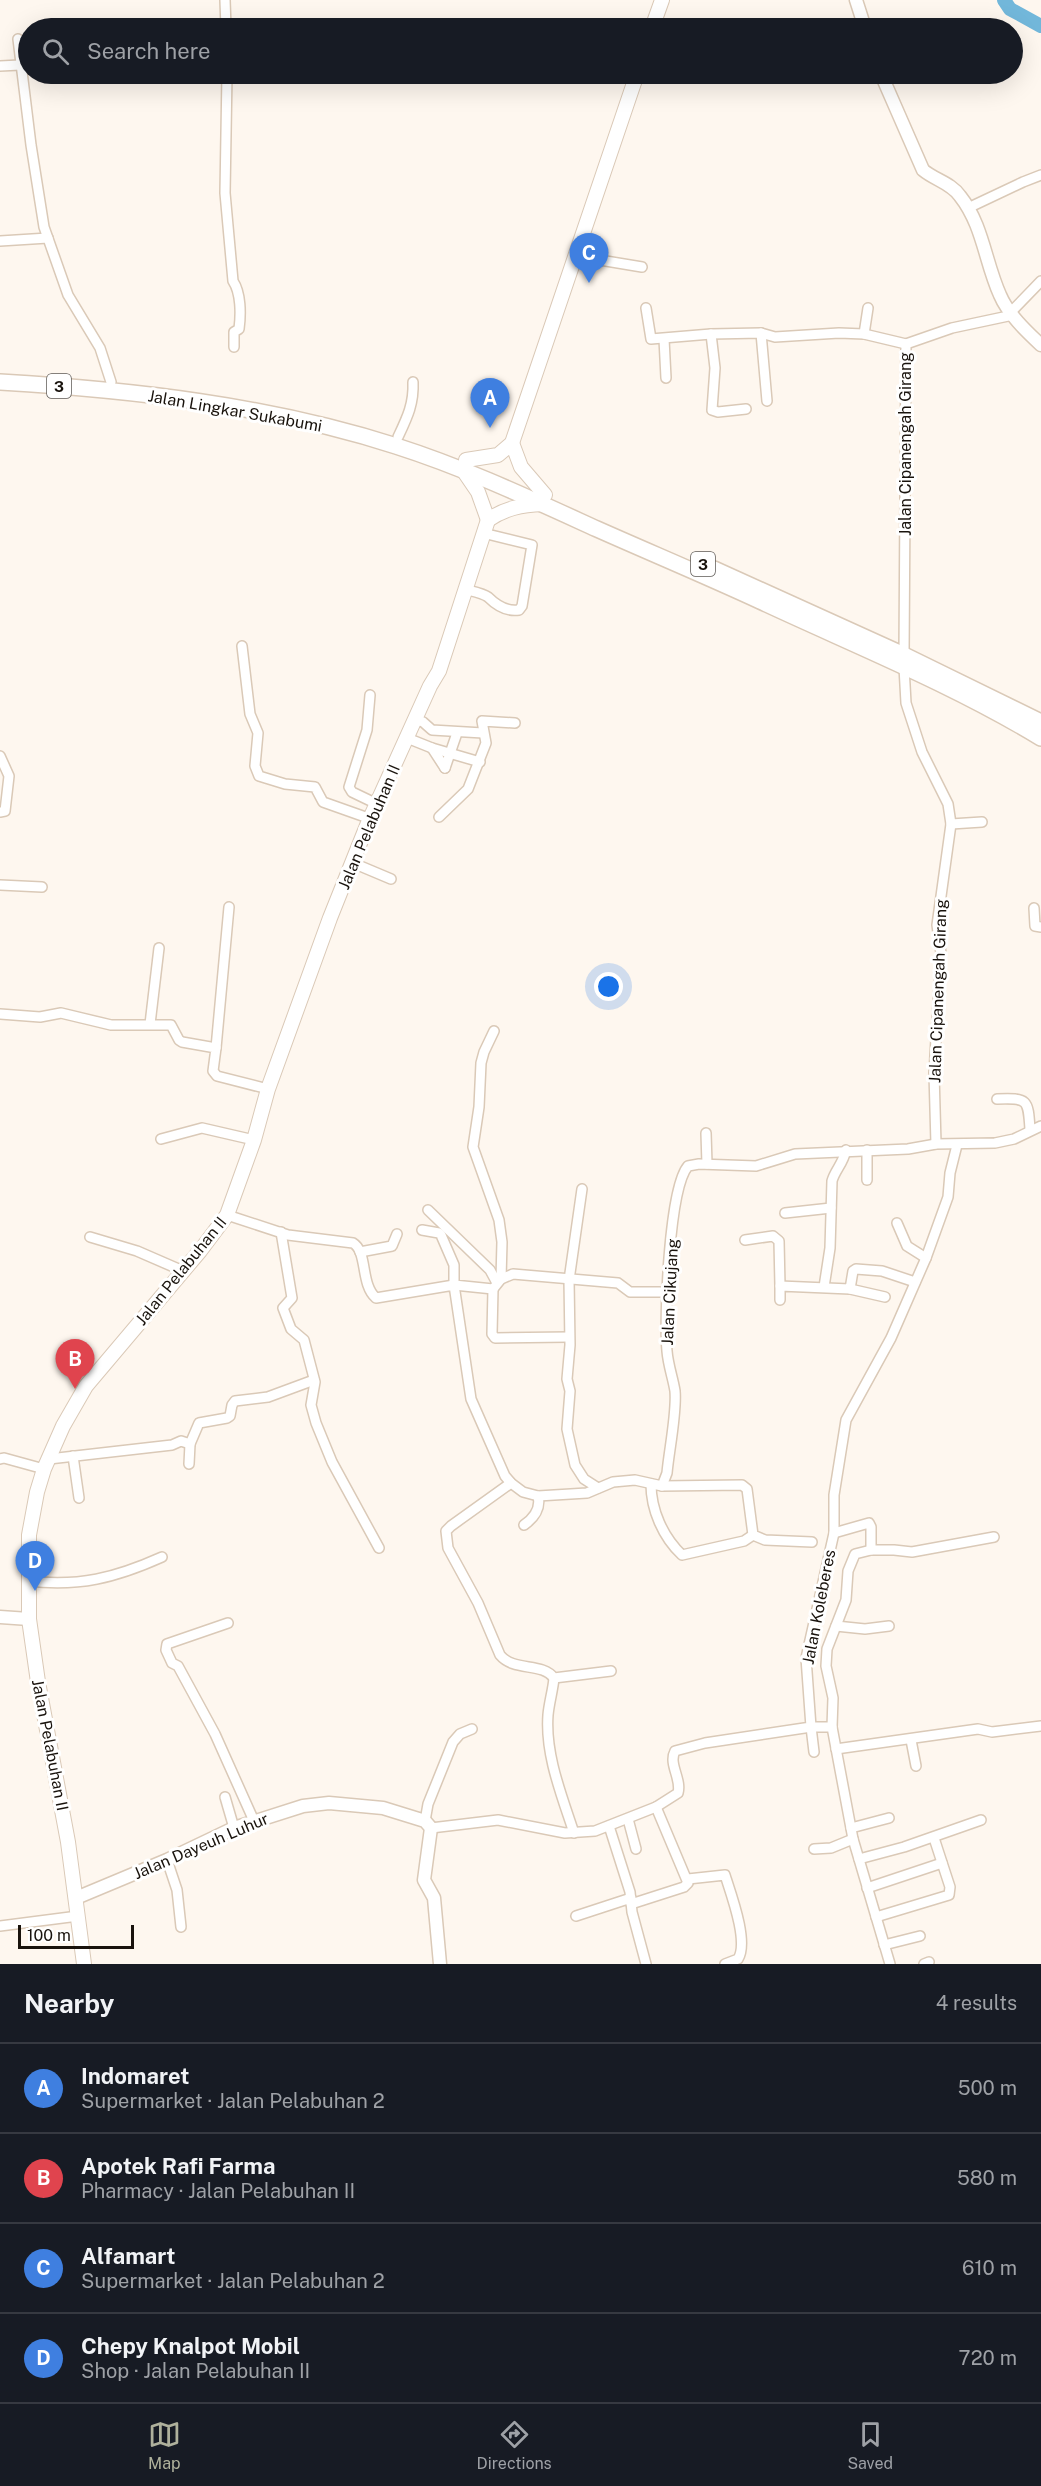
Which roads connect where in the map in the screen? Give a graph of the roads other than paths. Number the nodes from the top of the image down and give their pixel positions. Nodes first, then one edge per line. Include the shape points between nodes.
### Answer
1 (225, 0) edge
2 (662, 0) edge
3 (856, 0) edge
4 (226, 18) edge
5 (656, 18) edge
6 (862, 18) edge
7 (18, 65) edge
8 (0, 66) edge
9 (23, 84) edge
10 (225, 84) edge
11 (634, 84) edge
12 (885, 84) edge
13 (1041, 175) edge
14 (968, 208) junction
15 (48, 238) junction
16 (0, 241) edge
17 (576, 256) junction
18 (642, 267) dead end
19 (1041, 282) edge
20 (646, 308) dead end
21 (868, 308) dead end
22 (1012, 313) junction
23 (761, 333) junction
24 (711, 334) junction
25 (864, 334) junction
26 (664, 339) junction
27 (906, 344) junction
28 (1041, 345) edge
29 (234, 347) dead end
30 (0, 371) edge
31 (666, 378) dead end
32 (0, 382) edge
33 (413, 382) dead end
34 (116, 385) junction
35 (187, 396) junction
36 (767, 400) dead end
37 (746, 409) dead end
38 (398, 437) junction
39 (512, 443) junction
40 (462, 463) junction
41 (544, 500) junction
42 (485, 527) junction
43 (464, 589) junction
44 (242, 646) dead end
45 (904, 661) junction
46 (370, 695) dead end
47 (415, 719) junction
48 (1041, 722) edge
49 (515, 723) dead end
50 (457, 733) junction
51 (483, 734) junction
52 (408, 738) junction
53 (1041, 738) edge
54 (432, 748) junction
55 (450, 753) junction
56 (0, 756) edge
57 (480, 762) junction
58 (377, 804) junction
59 (0, 812) edge
60 (439, 817) dead end
61 (371, 819) junction
62 (982, 822) dead end
63 (951, 824) junction
64 (353, 864) junction
65 (391, 879) dead end
66 (0, 885) edge
67 (42, 886) dead end
68 (229, 907) dead end
69 (1034, 908) dead end
70 (1041, 927) edge
71 (159, 948) dead end
72 (0, 1014) edge
73 (150, 1024) junction
74 (494, 1032) dead end
75 (216, 1048) junction
76 (268, 1089) junction
77 (998, 1099) dead end
78 (1041, 1126) edge
79 (1030, 1129) junction
80 (706, 1133) dead end
81 (161, 1139) dead end
82 (254, 1140) junction
83 (936, 1144) junction
84 (957, 1145) junction
85 (846, 1150) junction
86 (867, 1150) junction
87 (707, 1164) junction
88 (867, 1180) dead end
89 (582, 1189) dead end
90 (831, 1208) junction
91 (428, 1210) dead end
92 (785, 1213) dead end
93 (227, 1215) junction
94 (897, 1223) dead end
95 (422, 1230) dead end
96 (281, 1232) junction
97 (398, 1234) dead end
98 (90, 1237) dead end
99 (745, 1240) dead end
100 (360, 1252) junction
101 (926, 1258) junction
102 (183, 1271) junction
103 (569, 1280) junction
104 (915, 1282) junction
105 (497, 1284) junction
106 (454, 1285) junction
107 (780, 1286) junction
108 (824, 1287) junction
109 (850, 1289) junction
110 (667, 1292) junction
111 (885, 1298) dead end
112 (780, 1300) dead end
113 (569, 1337) junction
114 (314, 1380) junction
115 (190, 1444) junction
116 (73, 1456) junction
117 (0, 1459) edge
118 (47, 1464) junction
119 (189, 1464) dead end
120 (508, 1480) junction
121 (651, 1484) junction
122 (662, 1486) junction
123 (598, 1488) junction
124 (538, 1496) junction
125 (79, 1498) dead end
126 (524, 1525) dead end
127 (834, 1533) junction
128 (753, 1535) junction
129 (994, 1538) dead end
130 (812, 1542) dead end
131 (379, 1548) dead end
132 (871, 1550) junction
133 (162, 1557) dead end
134 (28, 1581) junction
135 (0, 1617) edge
136 (28, 1619) junction
137 (228, 1623) dead end
138 (836, 1626) junction
139 (889, 1626) dead end
140 (611, 1671) dead end
141 (554, 1678) junction
142 (1041, 1726) edge
143 (811, 1727) junction
144 (832, 1727) junction
145 (472, 1729) dead end
146 (912, 1740) junction
147 (836, 1749) junction
148 (814, 1752) dead end
149 (916, 1766) dead end
150 (225, 1797) dead end
151 (656, 1806) junction
152 (889, 1818) dead end
153 (628, 1819) junction
154 (981, 1820) dead end
155 (254, 1821) junction
156 (428, 1825) junction
157 (609, 1826) junction
158 (234, 1828) junction
159 (851, 1828) junction
160 (574, 1833) junction
161 (934, 1838) junction
162 (853, 1839) junction
163 (636, 1849) dead end
164 (814, 1849) dead end
165 (859, 1858) junction
166 (167, 1860) junction
167 (942, 1863) junction
168 (688, 1879) junction
169 (867, 1888) junction
170 (76, 1898) junction
171 (631, 1901) junction
172 (78, 1916) junction
173 (576, 1916) dead end
174 (876, 1917) junction
175 (0, 1926) edge
176 (181, 1928) dead end
177 (920, 1936) dead end
178 (884, 1945) junction
179 (84, 1964) edge
180 (440, 1964) edge
181 (646, 1964) edge
182 (726, 1964) edge
183 (890, 1964) edge

1 - 4 street
2 - 5 main road
3 - 6 street
7 - 8 street
9 - 15 street via 40,208
10 - 29 street via 225,193 240,317
11 - 17 main road
12 - 14 street via 923,170 951,186
13 - 14 street
14 - 22 street via 1000,297
15 - 16 street
15 - 34 street via 68,295 100,348
17 - 18 street
17 - 39 main road
19 - 22 street
20 - 26 street via 651,339
21 - 25 street
22 - 27 street, Jalan Cipanengah Girang
22 - 28 street
23 - 24 street
23 - 25 street via 775,338
23 - 36 street
24 - 26 street
24 - 37 street via 715,368 712,410
25 - 27 street
26 - 31 street
27 - 45 street, Jalan Cipanengah Girang
30 - 34 main road, Jalan Lingkar Sukabumi
32 - 34 main road, Jalan Lingkar Sukabumi / 3
33 - 38 street via 414,398
34 - 35 main road, Jalan Lingkar Sukabumi / 3
35 - 38 main road, Jalan Lingkar Sukabumi / 3 via 308,414
35 - 40 main road, Jalan Lingkar Sukabumi / 3
38 - 40 main road, Jalan Lingkar Sukabumi / 3
39 - 40 main road via 498,455
39 - 41 main road via 521,467
40 - 41 main road, 3
40 - 42 main road via 478,492
41 - 42 main road via 499,512
41 - 45 main road, 3
42 - 43 main road, Jalan Pelabuhan II
42 - 43 street via 532,545 522,606 511,610
43 - 47 main road, Jalan Pelabuhan II via 439,671
44 - 61 street via 250,714 258,733 257,773 276,783 315,787 323,802
45 - 48 main road, 3
45 - 53 main road, 3
45 - 63 street, Jalan Cipanengah Girang via 906,703 927,762 948,804
46 - 58 street via 367,730 349,787
47 - 50 street via 432,730
47 - 52 main road, Jalan Pelabuhan II
49 - 51 street via 484,720
50 - 51 street
50 - 55 street
51 - 57 street via 486,743
52 - 54 street
52 - 58 main road, Jalan Pelabuhan II
54 - 55 street
54 - 55 street via 444,768
55 - 57 street
56 - 59 street via 9,779 5,811
57 - 60 street via 463,796
58 - 61 main road, Jalan Pelabuhan II
61 - 64 main road, Jalan Pelabuhan II
62 - 63 street
63 - 83 street, Jalan Cipanengah Girang via 937,925 941,953 934,1073
64 - 65 street
64 - 76 main road, Jalan Pelabuhan II
66 - 67 street
68 - 75 street
69 - 70 street via 1034,924
71 - 73 street
72 - 73 street via 40,1017 61,1013 111,1025
73 - 75 street via 171,1025 178,1040
74 - 105 street via 481,1064 473,1148 499,1220 502,1242
75 - 76 street via 213,1071 217,1076
76 - 82 main road, Jalan Pelabuhan II
77 - 79 street via 1026,1101
78 - 79 street, Jalan Cikujang
79 - 84 street, Jalan Cikujang via 1009,1140
80 - 87 street
81 - 82 street via 202,1128
82 - 93 main road, Jalan Pelabuhan II
83 - 84 street, Jalan Cikujang
83 - 86 street, Jalan Cikujang
84 - 101 street, Jalan Koleberes via 948,1197
85 - 86 street, Jalan Cikujang
85 - 87 street, Jalan Cikujang via 795,1154 756,1166
85 - 90 street via 834,1175
86 - 88 street
87 - 110 street, Jalan Cikujang via 688,1166 681,1177
89 - 103 street
90 - 92 street
90 - 108 street
91 - 105 street via 490,1270
93 - 96 street
93 - 102 main road, Jalan Pelabuhan II
94 - 101 street via 907,1246
95 - 106 street via 441,1236 454,1265
96 - 100 street via 349,1242
96 - 114 street via 292,1298 283,1308 291,1329 304,1340
97 - 100 street via 392,1246
98 - 102 street
99 - 107 street via 774,1236 779,1241
100 - 106 street via 368,1289 376,1298
101 - 104 street, Jalan Koleberes
102 - 118 main road, Jalan Pelabuhan II via 86,1386
103 - 105 street via 513,1274
103 - 110 street via 618,1283 630,1293
103 - 113 street
104 - 109 street via 859,1268 853,1270
104 - 127 street, Jalan Koleberes via 891,1338 846,1420 834,1495
105 - 106 street
105 - 113 street via 492,1334 495,1338
106 - 120 street via 471,1399
107 - 108 street
107 - 112 street
108 - 109 street
109 - 111 street
110 - 122 street, Jalan Cikujang via 667,1354 675,1392 667,1473
113 - 123 street via 569,1444 579,1472
114 - 115 street via 268,1397 235,1401 229,1417 199,1423
114 - 131 street via 311,1405 316,1423 332,1462
115 - 116 street via 180,1441
115 - 119 street
116 - 118 street
116 - 125 street
117 - 118 street
118 - 134 main road, Jalan Pelabuhan II via 32,1513
120 - 124 street via 523,1492
120 - 141 street via 451,1526 446,1539 500,1655 506,1662 544,1671
121 - 122 street
121 - 123 street via 635,1480
121 - 128 street via 656,1516 682,1555
122 - 128 street via 745,1486
123 - 124 street via 578,1495
124 - 126 street via 538,1508
127 - 132 street via 868,1523
127 - 143 street, Jalan Koleberes via 806,1658
128 - 130 street via 765,1540
129 - 132 street via 912,1552
132 - 138 street via 854,1555 848,1571 846,1600
133 - 134 street via 98,1581
134 - 136 main road, Jalan Pelabuhan II
135 - 136 street
136 - 170 main road, Jalan Pelabuhan II
137 - 155 street via 167,1644 166,1650 215,1734
138 - 139 street
138 - 144 street via 826,1661
140 - 141 street
141 - 160 street via 548,1738
142 - 146 street via 992,1732 978,1729
143 - 144 street
143 - 148 street, Jalan Koleberes
143 - 151 street via 675,1751 673,1761 679,1790
144 - 147 street
145 - 156 street via 453,1742 428,1804
146 - 147 street
146 - 149 street
147 - 159 street
150 - 158 street
151 - 153 street
151 - 168 street
152 - 159 street
153 - 157 street
153 - 163 street
154 - 161 street
155 - 156 street, Jalan Dayeuh Luhur via 303,1806 329,1803 383,1808
155 - 158 street, Jalan Dayeuh Luhur
156 - 160 street via 498,1820
156 - 180 street via 424,1880 434,1898
157 - 160 street
157 - 171 street
158 - 166 street, Jalan Dayeuh Luhur
159 - 162 street
161 - 165 street
161 - 167 street
162 - 164 street via 831,1848
162 - 165 street
165 - 169 street
166 - 170 street, Jalan Dayeuh Luhur
166 - 176 street via 177,1890
167 - 169 street
167 - 174 street via 951,1890 948,1897
168 - 171 street via 686,1886
168 - 182 street via 725,1875 743,1945 738,1959
169 - 174 street
170 - 172 main road, Jalan Pelabuhan II
171 - 173 street
171 - 181 street
172 - 175 street
172 - 179 main road, Jalan Pelabuhan II
174 - 178 street
177 - 178 street
178 - 183 street

